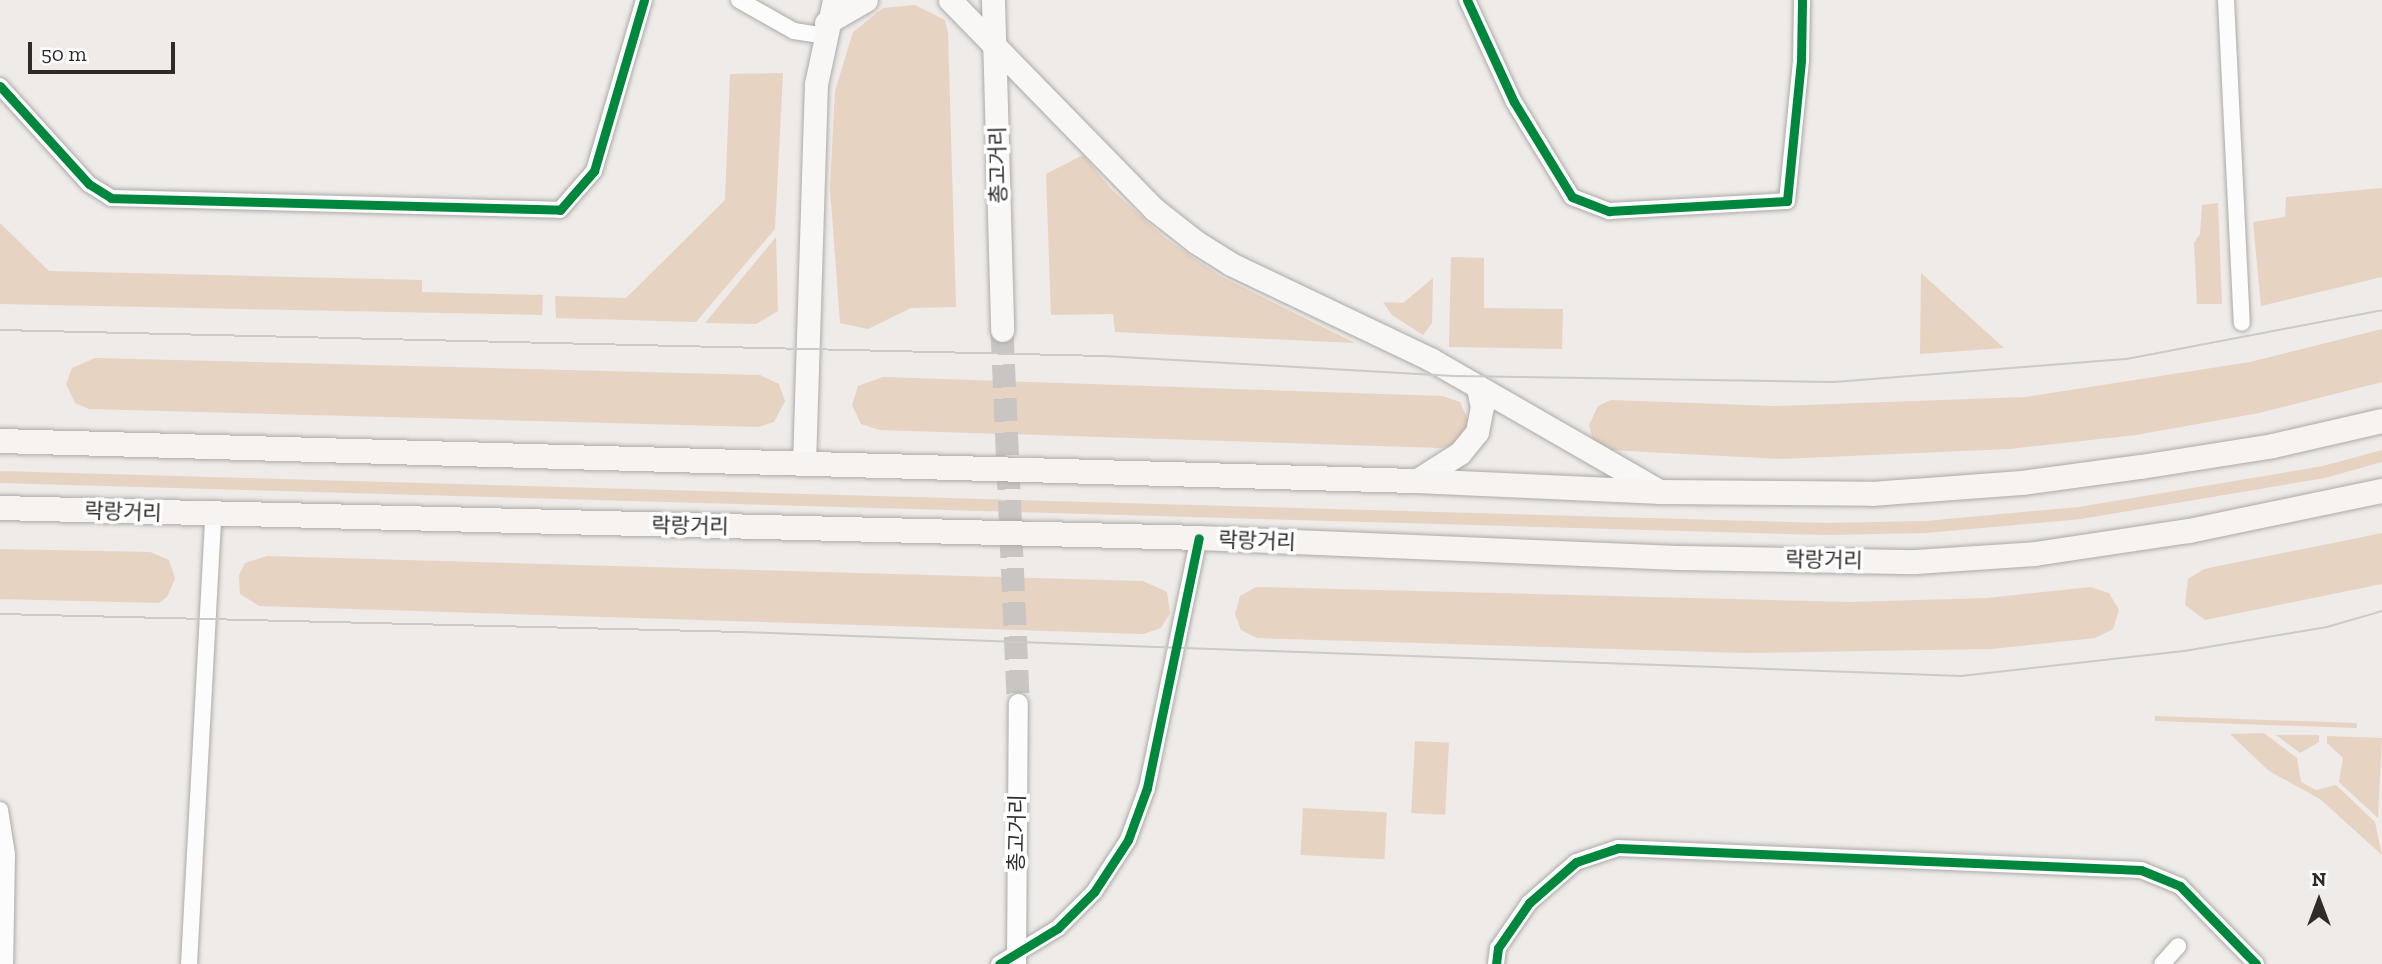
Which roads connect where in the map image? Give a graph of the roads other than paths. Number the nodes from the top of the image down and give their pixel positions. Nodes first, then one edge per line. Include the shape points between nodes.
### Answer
1 (645, 0) edge
2 (738, 0) edge
3 (834, 0) edge
4 (866, 0) edge
5 (950, 0) edge
6 (992, 0) edge
7 (1467, 0) edge
8 (1802, 0) edge
9 (2226, 0) edge
10 (825, 30) junction
11 (995, 41) junction
12 (0, 86) edge
13 (2242, 323) dead end
14 (1002, 330) tunnel mouth
15 (1478, 388) junction
16 (2382, 421) edge
17 (0, 441) edge
18 (804, 464) junction
19 (1416, 481) junction
20 (2382, 491) edge
21 (1661, 492) junction
22 (0, 508) edge
23 (213, 515) junction
24 (1199, 538) junction
25 (1018, 703) tunnel mouth
26 (0, 810) edge
27 (2178, 946) dead end
28 (1016, 958) edge
29 (5, 964) edge
30 (189, 964) edge
31 (999, 964) edge
32 (1496, 964) edge
33 (2162, 964) edge
34 (2256, 964) edge

1 - 12 street via 594,171 560,210 111,198 89,184
2 - 10 street via 793,31
3 - 10 main road
4 - 10 main road
5 - 11 main road
6 - 11 main road, 총고거리
7 - 8 street via 1514,102 1572,197 1609,211 1787,201
9 - 13 street
10 - 18 main road via 811,165
11 - 14 main road, 총고거리
11 - 15 main road via 1154,209 1196,242 1231,264 1430,359
15 - 19 main road via 1482,407 1477,432 1460,453
15 - 21 main road
16 - 21 main road via 2273,446 2022,483 1872,494
17 - 18 main road
18 - 19 main road
19 - 21 main road
20 - 24 main road, 락랑거리 via 2189,531 2035,554 1916,562 1678,558
22 - 23 main road, 락랑거리
23 - 24 main road, 락랑거리
23 - 30 street
24 - 28 street via 1152,764 1128,840 1094,892 1058,928
25 - 28 street, 총고거리
26 - 29 street via 7,854
27 - 33 street
28 - 31 street
32 - 34 street via 1498,948 1529,903 1576,862 1618,848 2141,870 2180,886

